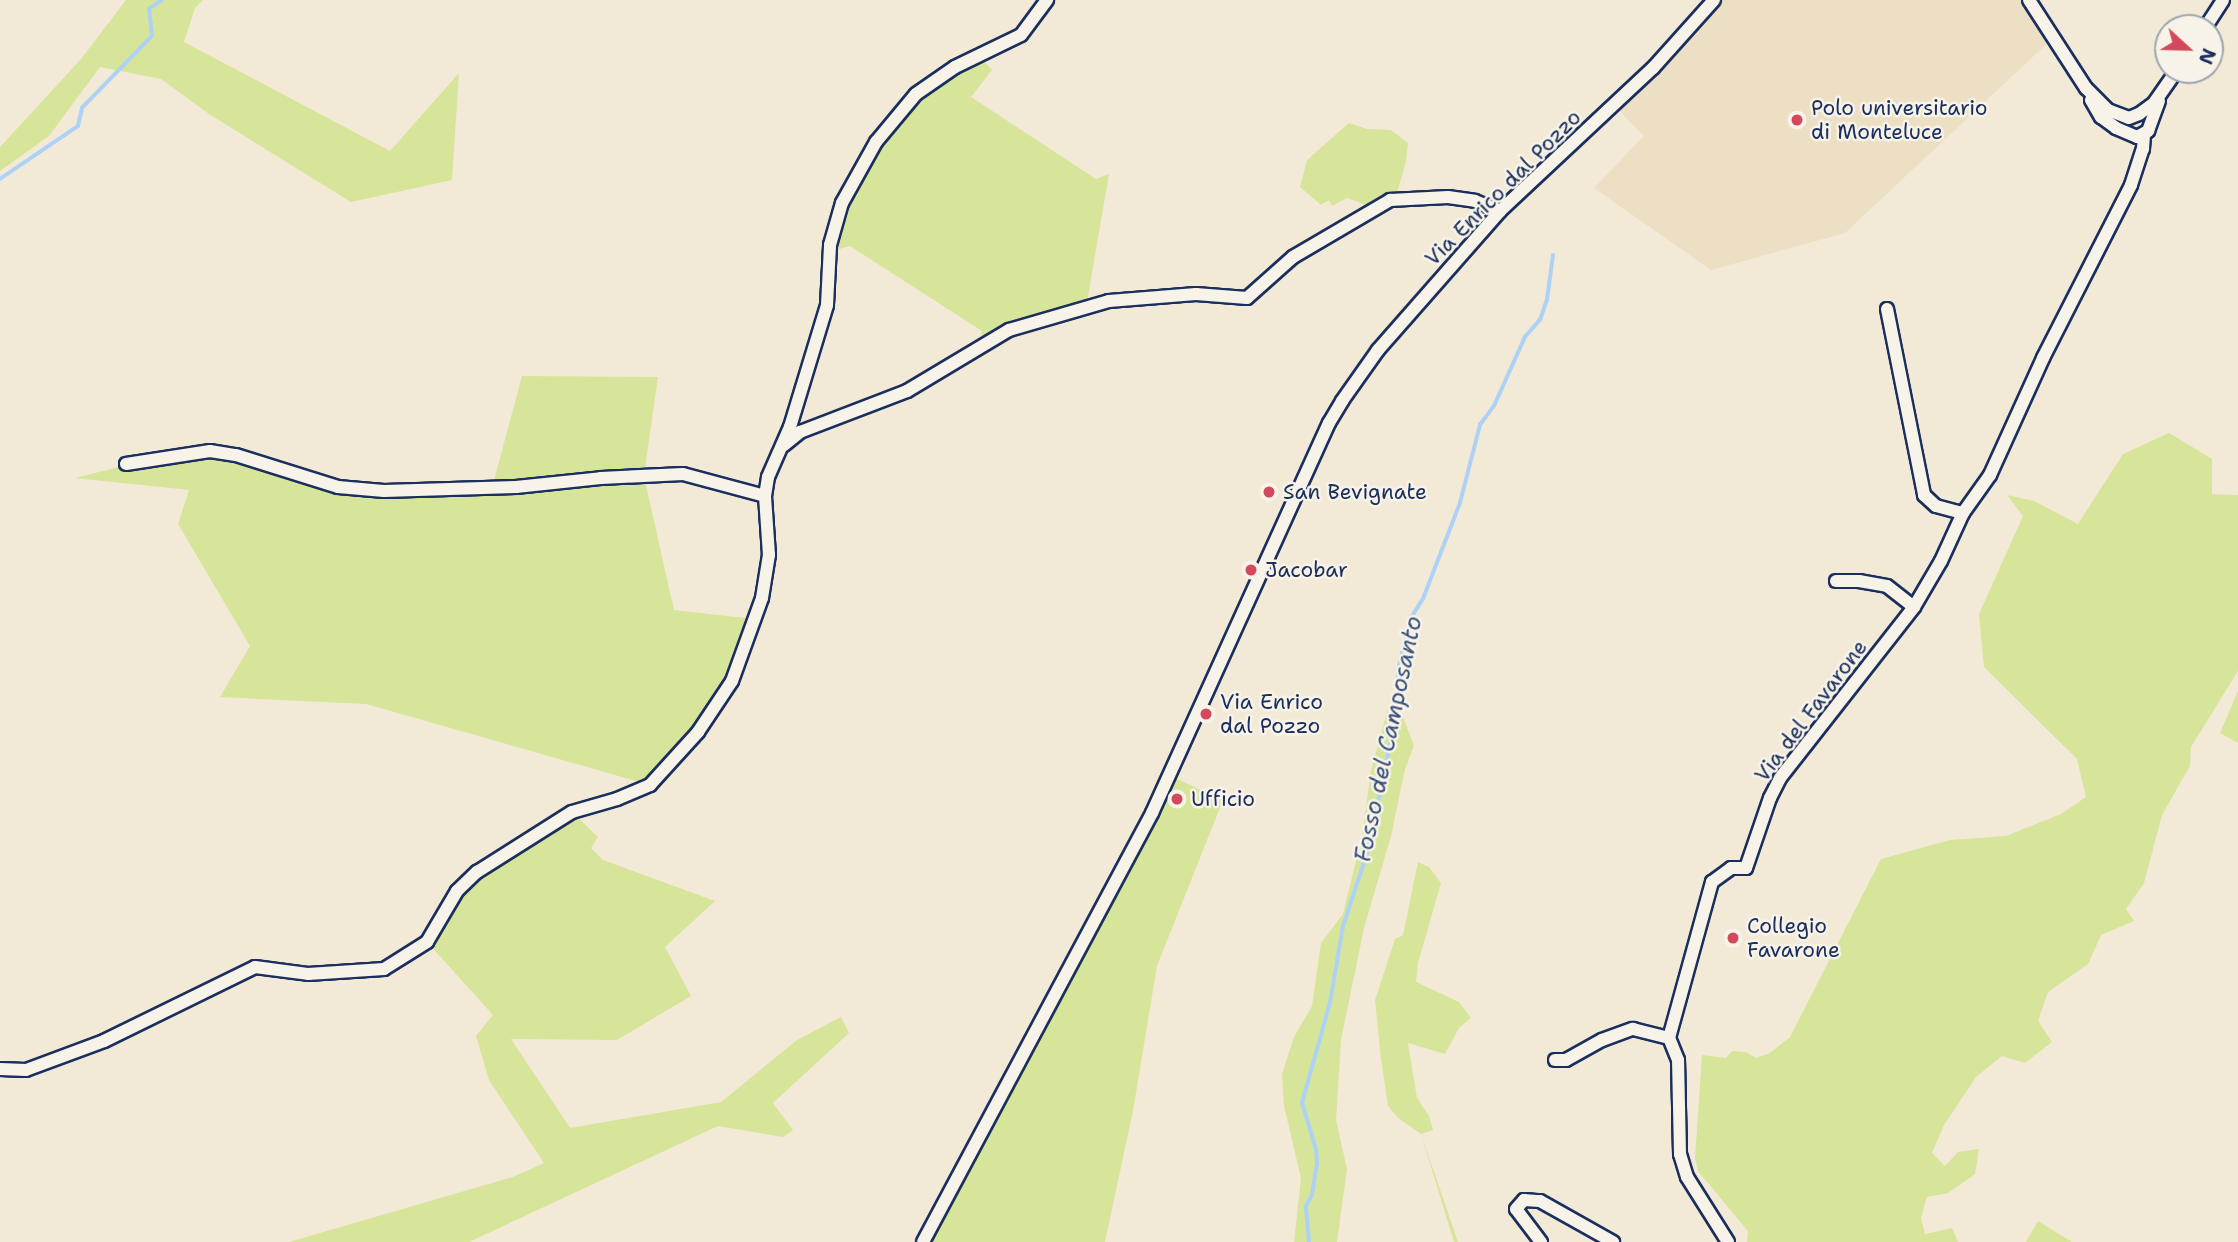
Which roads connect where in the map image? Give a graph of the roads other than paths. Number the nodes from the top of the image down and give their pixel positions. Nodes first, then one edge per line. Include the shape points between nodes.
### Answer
1 (1047, 0) edge
2 (1714, 0) edge
3 (2029, 0) edge
4 (2168, 84) edge
5 (2086, 88) junction
6 (2162, 94) junction
7 (2134, 116) junction
8 (2147, 130) junction
9 (2129, 133) junction
10 (1500, 211) junction
11 (1887, 309) dead end
12 (780, 449) junction
13 (126, 464) dead end
14 (765, 496) junction
15 (1963, 513) junction
16 (1836, 581) dead end
17 (1914, 607) junction
18 (1669, 1038) junction
19 (1555, 1060) dead end
20 (0, 1069) edge
21 (1726, 1241) edge
22 (923, 1242) edge
23 (1541, 1242) edge
24 (1613, 1242) edge

1 - 12 street via 1021,35 955,67 916,94 876,142 842,203 830,245 827,305
2 - 10 street, Via Enrico dal Pozzo via 1653,68
3 - 5 street
4 - 6 street
5 - 7 street via 2108,110
5 - 9 street via 2101,117
6 - 7 street
6 - 8 street, Via del Favarone
7 - 8 street via 2147,118
7 - 9 street via 2126,126
8 - 9 street via 2137,137
8 - 15 street, Via del Favarone via 2126,196 2043,358 1990,475
10 - 12 street via 1448,197 1390,200 1293,257 1248,298 1196,294 1109,301 1009,330 907,391 800,432
10 - 22 street, Via Enrico dal Pozzo via 1378,350 1329,423 1152,813
11 - 15 street via 1924,495 1936,506
12 - 14 street
13 - 14 street via 210,451 338,486 384,491 683,474
14 - 20 street via 769,555 762,598 732,681 698,732 650,785 572,812 477,872 457,891 426,942 384,969 308,974 255,967 104,1041 26,1070
15 - 17 street, Via del Favarone
16 - 17 street via 1887,586
17 - 18 street, Via del Favarone via 1780,778 1746,867 1731,868 1713,881
18 - 19 street via 1633,1029
18 - 21 street via 1678,1060 1680,1154 1687,1177
23 - 24 street via 1516,1209 1524,1200 1540,1201

